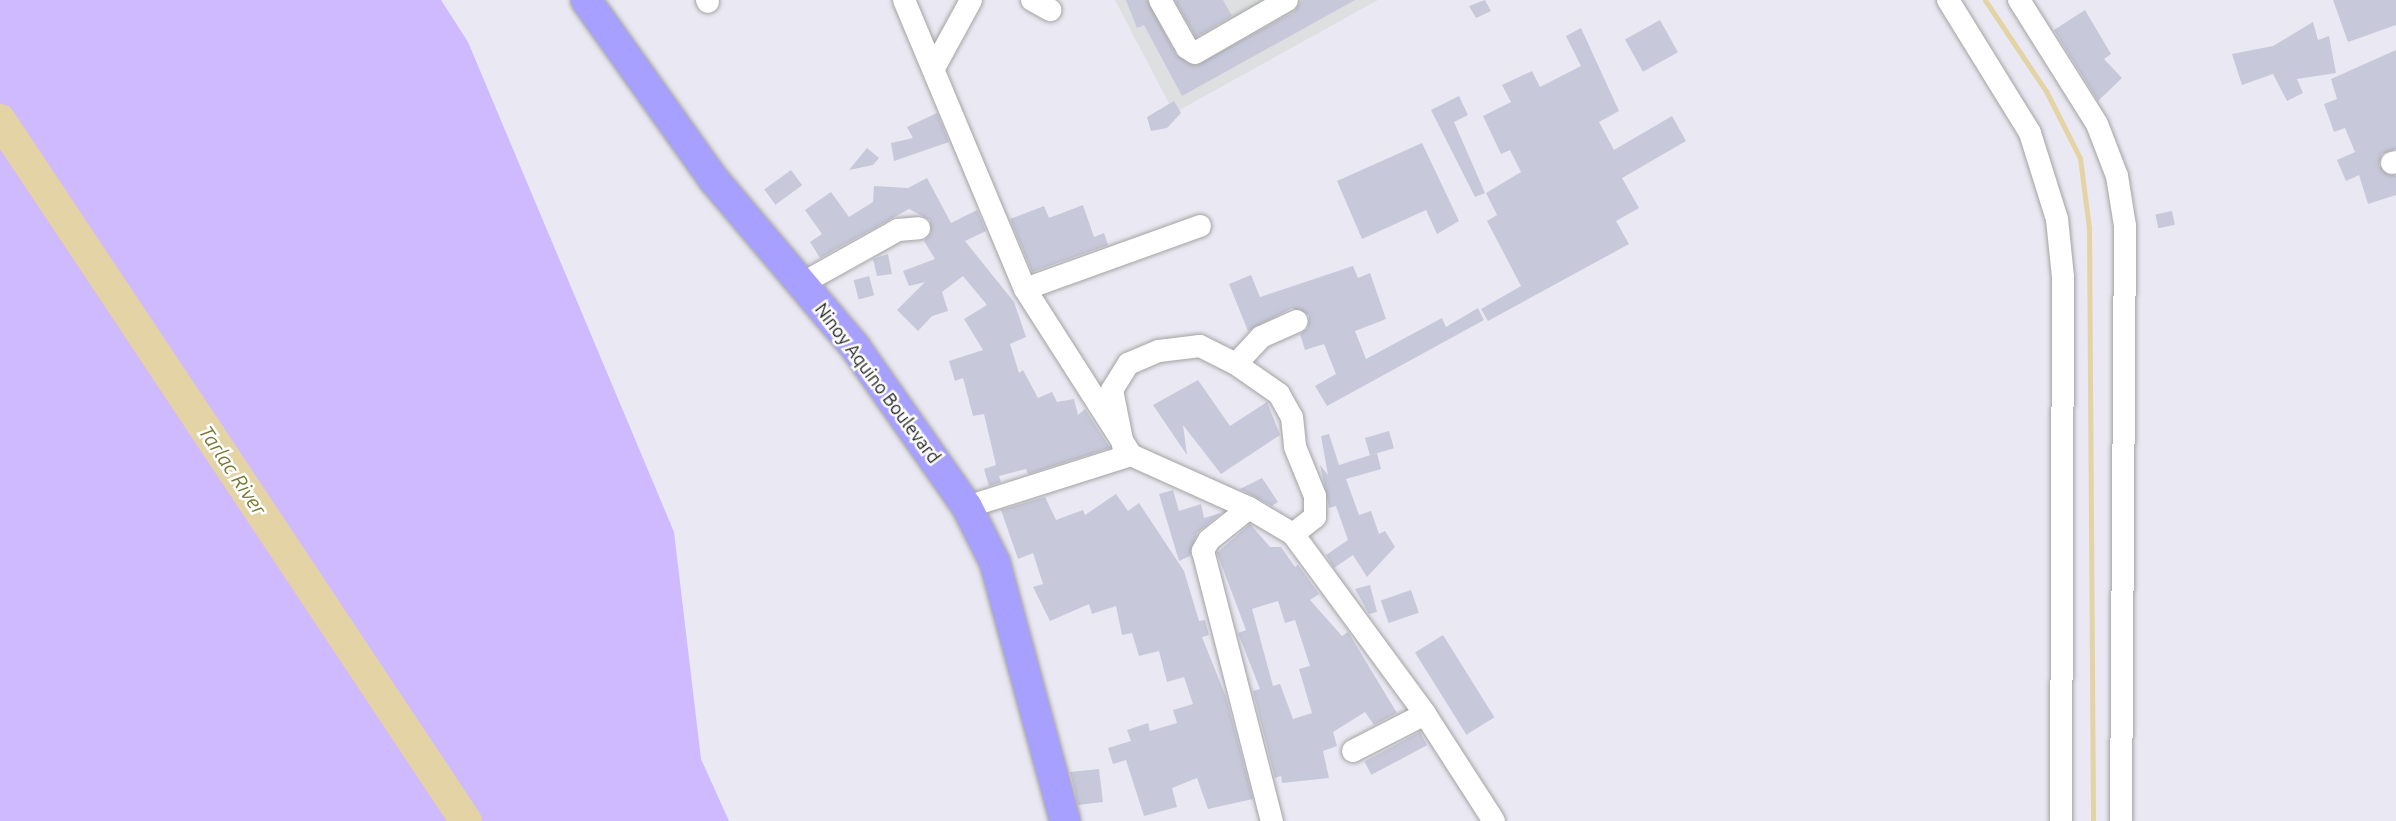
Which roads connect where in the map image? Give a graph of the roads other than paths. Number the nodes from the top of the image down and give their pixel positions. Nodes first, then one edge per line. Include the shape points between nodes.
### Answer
1 (586, 0) edge
2 (904, 0) edge
3 (971, 0) edge
4 (1160, 0) edge
5 (1287, 0) edge
6 (1948, 0) edge
7 (2019, 0) edge
8 (1252, 9) edge
9 (934, 68) junction
10 (1200, 226) dead end
11 (919, 228) dead end
12 (803, 283) junction
13 (1025, 289) junction
14 (1297, 321) dead end
15 (1236, 364) junction
16 (1127, 450) junction
17 (967, 507) junction
18 (1249, 508) junction
19 (1293, 534) junction
20 (1425, 714) junction
21 (1353, 751) dead end
22 (1065, 821) edge
23 (1272, 821) edge
24 (1494, 821) edge
25 (2061, 821) edge
26 (2121, 821) edge

1 - 12 main road, Ninoy Aquino Boulevard via 714,180
2 - 9 street
3 - 9 street
4 - 8 street via 1190,52
5 - 8 street
6 - 25 street via 2030,133 2057,219 2063,277
7 - 26 street via 2097,124 2117,176 2125,226
9 - 13 street
10 - 13 street
11 - 12 street via 888,235
12 - 17 main road, Ninoy Aquino Boulevard
13 - 16 street
14 - 15 street via 1261,337
15 - 16 street via 1200,346 1159,351 1128,363 1112,390
15 - 19 street via 1279,394 1292,417 1295,447 1315,496 1315,517
16 - 17 street
16 - 18 street
17 - 22 main road, Ninoy Aquino Boulevard via 995,563
18 - 19 street
18 - 23 street via 1209,540 1203,551
19 - 20 street
20 - 21 street
20 - 24 street

